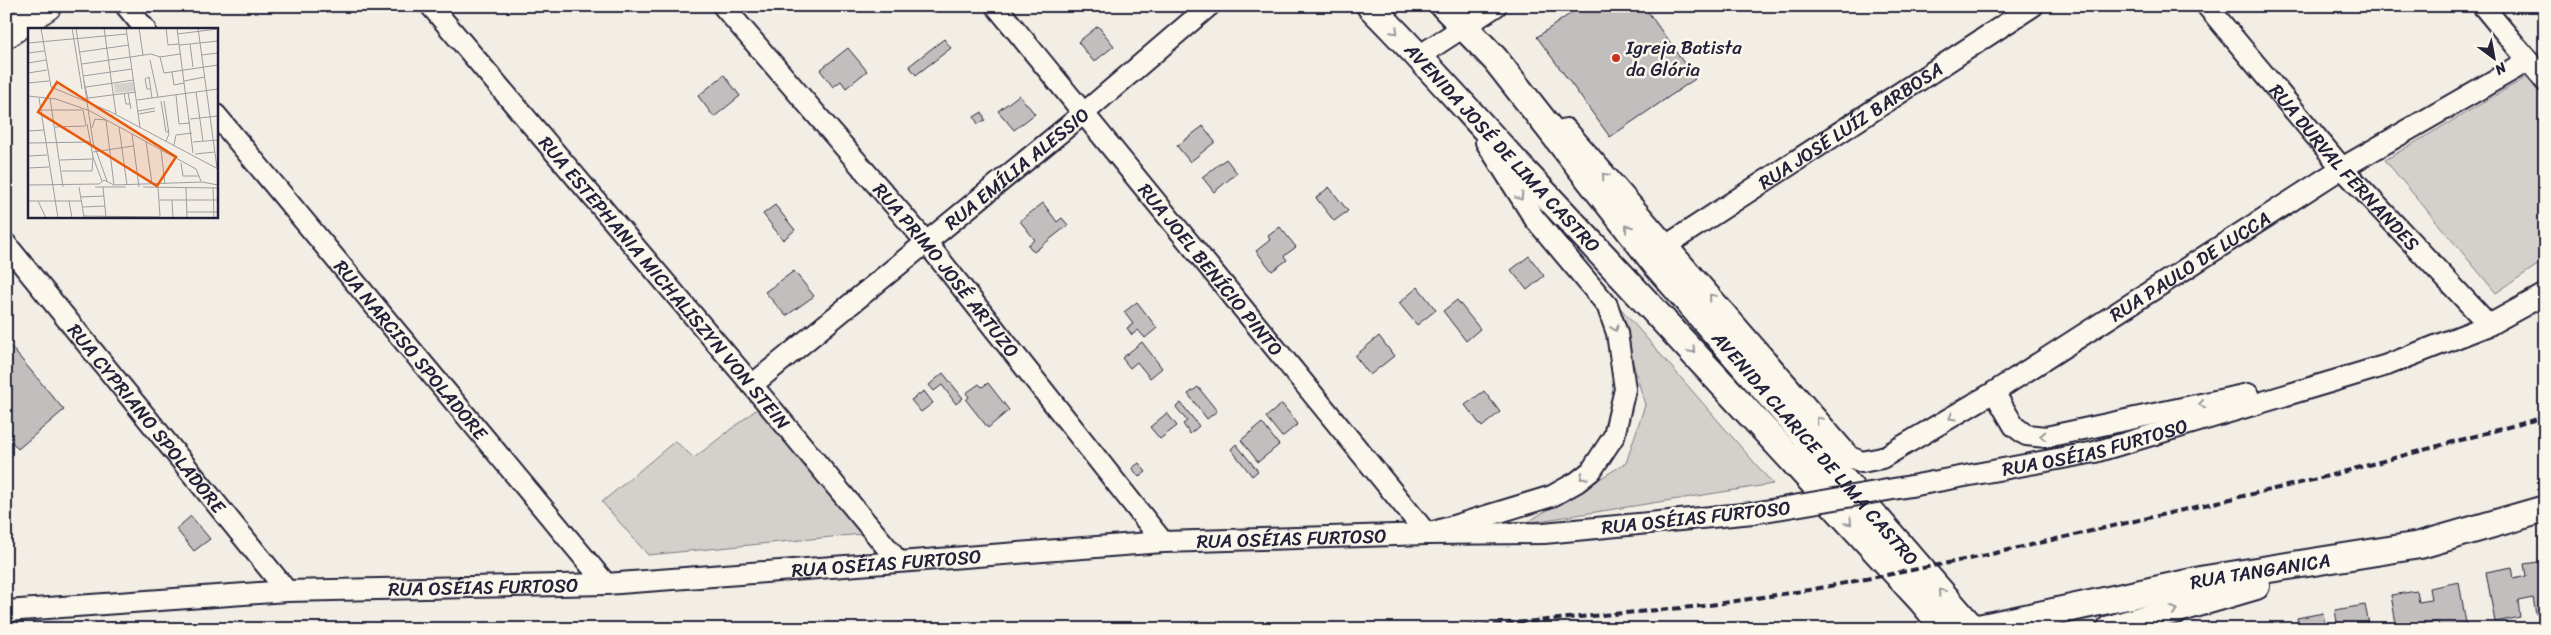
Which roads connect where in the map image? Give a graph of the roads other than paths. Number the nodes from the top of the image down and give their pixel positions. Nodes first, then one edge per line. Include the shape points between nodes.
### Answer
1 (48, 6) edge
2 (126, 6) edge
3 (431, 6) edge
4 (723, 6) edge
5 (996, 6) edge
6 (1210, 6) edge
7 (1370, 6) edge
8 (1444, 6) edge
9 (1496, 6) edge
10 (2033, 6) edge
11 (2207, 6) edge
12 (2483, 6) edge
13 (144, 28) edge
14 (1465, 28) junction
15 (6, 34) edge
16 (1419, 56) junction
17 (2528, 61) junction
18 (2545, 81) edge
19 (1468, 111) junction
20 (1084, 114) junction
21 (218, 117) edge
22 (2342, 168) junction
23 (926, 242) junction
24 (6, 244) edge
25 (1663, 256) junction
26 (1635, 289) joint
27 (2545, 294) edge
28 (2488, 325) junction
29 (2387, 365) junction
30 (752, 385) junction
31 (1994, 392) junction
32 (2545, 509) edge
33 (1427, 534) junction
34 (1163, 542) junction
35 (2420, 545) junction
36 (898, 561) junction
37 (606, 584) junction
38 (287, 591) junction
39 (6, 611) edge
40 (1944, 629) edge
41 (1974, 629) edge
42 (2110, 629) edge

1 - 15 main road
2 - 13 street
3 - 30 street, RUA ESTEPHANIA MICHALISZYN VON STEIN
4 - 23 street, RUA PRIMO JOSÉ ARTUZO
5 - 20 street, RUA JOEL BENÍCIO PINTO
6 - 20 street, RUA EMÍLIA ALESSIO
7 -> 16 street, AVENIDA JOSÉ DE LIMA CASTRO
8 - 14 street, AVENIDA JOSÉ DE LIMA CASTRO
9 - 14 street
10 - 25 street, RUA JOSÉ LUÍZ BARBOSA
11 - 22 street, RUA DURVAL FERNANDES
12 - 17 street
14 - 16 street
25 -> 14 street, AVENIDA JOSÉ DE LIMA CASTRO
16 - 19 street, AVENIDA JOSÉ DE LIMA CASTRO
17 - 18 street
17 - 22 street, RUA PAULO DE LUCCA
19 - 26 street, AVENIDA JOSÉ DE LIMA CASTRO
19 -> 33 street via 1534,218 1607,305 1617,333 1625,389 1614,436 1591,471 1577,482 1552,496
20 - 23 street, RUA EMÍLIA ALESSIO
20 - 33 street, RUA JOEL BENÍCIO PINTO
21 - 37 street, RUA NARCISO SPOLADORE
22 - 28 street, RUA DURVAL FERNANDES
22 - 31 street, RUA PAULO DE LUCCA
23 - 30 street, RUA EMÍLIA ALESSIO
23 - 34 street, RUA PRIMO JOSÉ ARTUZO
24 - 38 street, RUA CYPRIANO SPOLADORE
31 -> 25 street, RUA PAULO DE LUCCA via 1882,458 1862,462 1850,457
41 -> 25 street, AVENIDA CLARICE DE LIMA CASTRO
26 -> 40 street, AVENIDA CLARICE DE LIMA CASTRO
27 - 28 street, RUA OSÉIAS FURTOSO
28 - 29 street, RUA OSÉIAS FURTOSO
29 -> 31 street via 2046,437 2026,435 2014,426
29 - 33 street, RUA OSÉIAS FURTOSO, bridge via 2095,452 1911,486 1753,513 1544,533
30 - 36 street, RUA ESTEPHANIA MICHALISZYN VON STEIN
32 - 35 street, RUA TANGANICA
33 - 34 street, RUA OSÉIAS FURTOSO
34 - 36 street, RUA OSÉIAS FURTOSO
35 - 41 street, RUA TANGANICA via 2206,579
42 -> 35 street via 2235,592
36 - 37 street, RUA OSÉIAS FURTOSO
37 - 38 street, RUA OSÉIAS FURTOSO
38 - 39 street, RUA OSÉIAS FURTOSO

